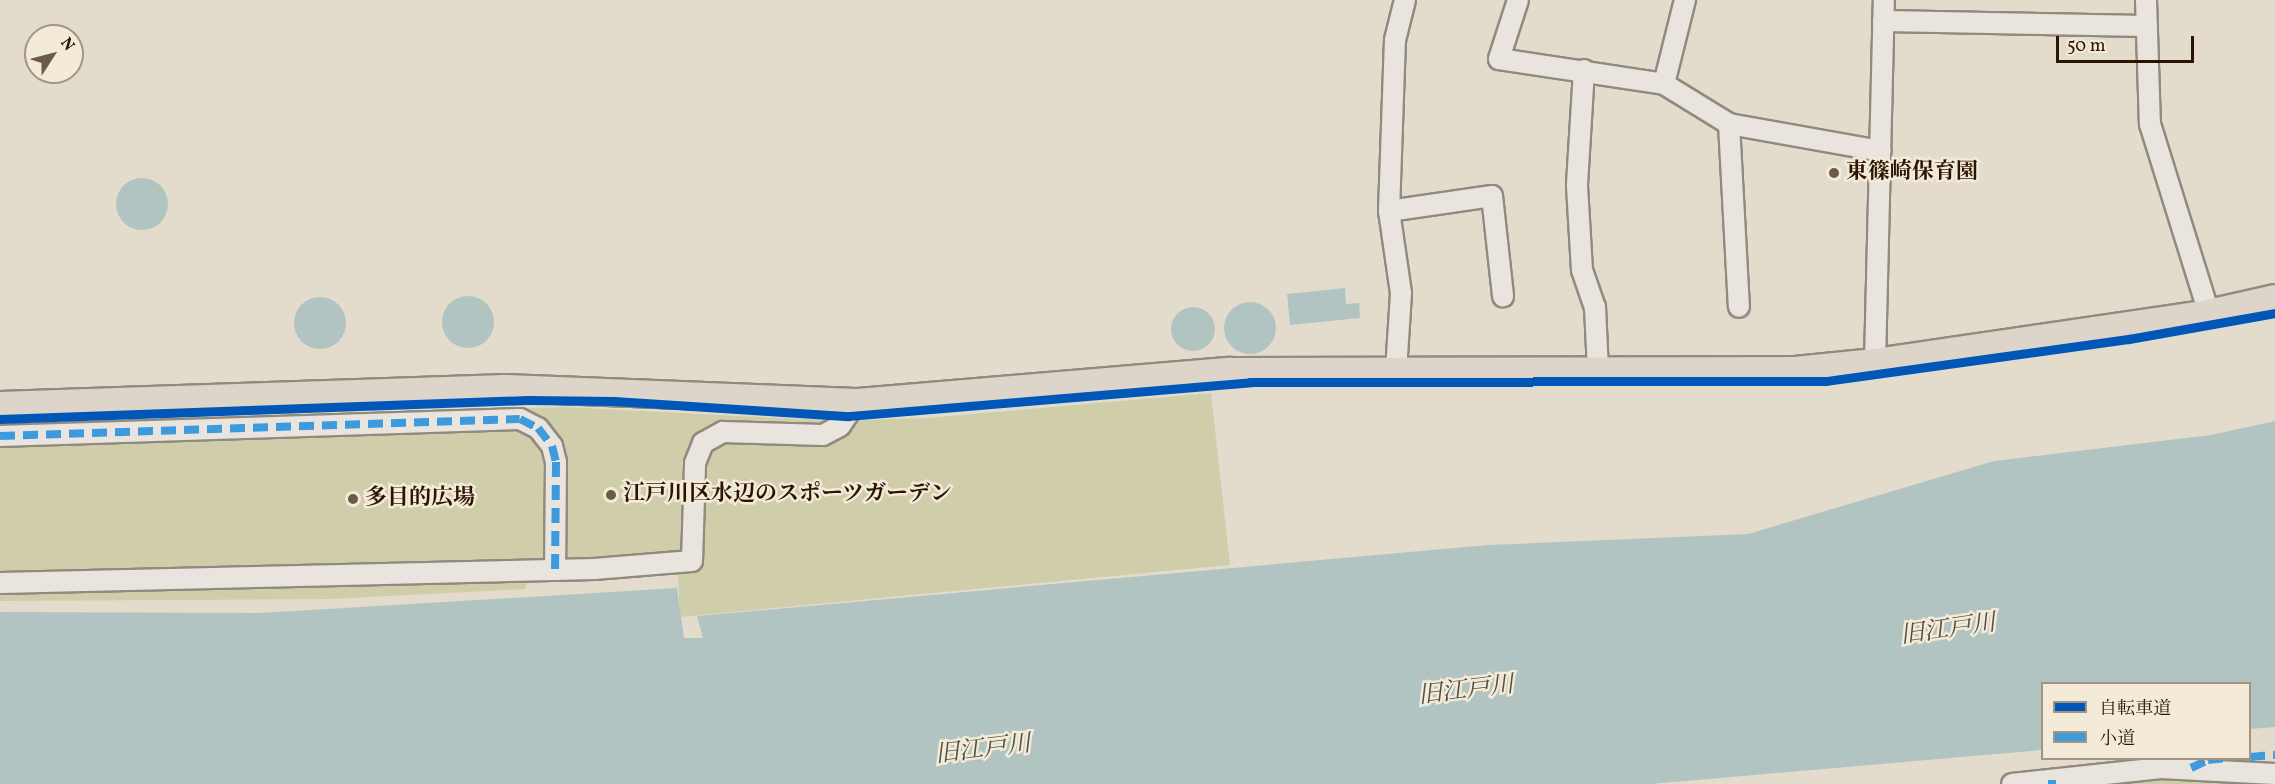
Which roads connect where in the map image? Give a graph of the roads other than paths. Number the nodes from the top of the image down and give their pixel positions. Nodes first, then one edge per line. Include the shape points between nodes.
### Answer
1 (1405, 0) edge
2 (1518, 0) edge
3 (1685, 0) edge
4 (1884, 0) edge
5 (2146, 0) edge
6 (1883, 21) junction
7 (2147, 26) junction
8 (1584, 70) junction
9 (1664, 84) junction
10 (1729, 124) junction
11 (1881, 152) junction
12 (1389, 211) junction
13 (1503, 296) dead end
14 (2275, 298) edge
15 (1738, 307) dead end
16 (2209, 313) junction
17 (1875, 362) junction
18 (1599, 370) junction
19 (1396, 371) junction
20 (856, 402) junction
21 (0, 405) edge
22 (0, 436) edge
23 (555, 570) junction
24 (0, 583) edge
25 (2275, 774) edge
26 (2012, 784) edge

1 - 12 street via 1395,40
2 - 8 street via 1499,59
3 - 9 street
4 - 6 street
5 - 7 street
6 - 7 street
6 - 11 street
7 - 16 street via 2150,124
8 - 9 street
8 - 18 street via 1577,186 1582,270 1595,307
9 - 10 street
10 - 11 street
10 - 15 street
11 - 17 street
12 - 13 street via 1491,196
12 - 19 street via 1401,293
14 - 16 main road
16 - 17 main road
17 - 18 main road via 1795,370
18 - 19 main road
19 - 20 main road via 1229,371
20 - 21 main road via 506,388
20 - 23 street via 840,426 823,435 723,432 711,438 699,451 692,561
22 - 23 street via 520,419 538,429 552,446 556,462
23 - 24 street
25 - 26 street via 2161,768

